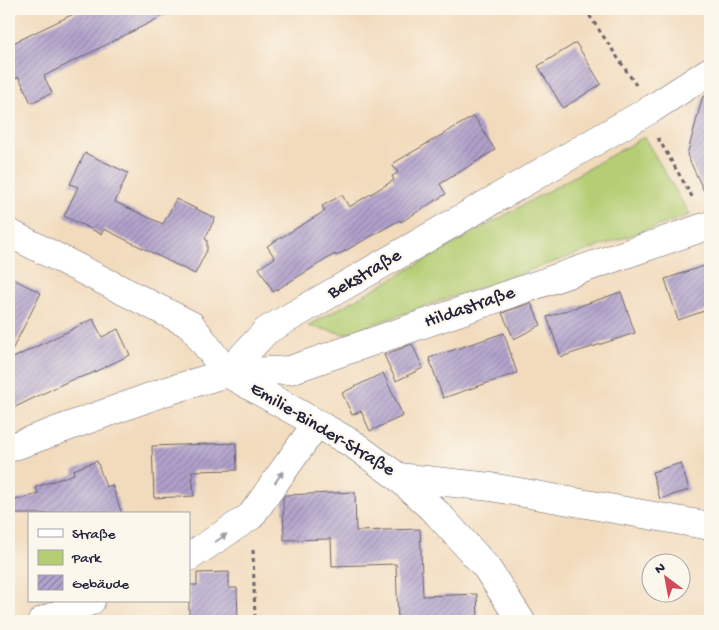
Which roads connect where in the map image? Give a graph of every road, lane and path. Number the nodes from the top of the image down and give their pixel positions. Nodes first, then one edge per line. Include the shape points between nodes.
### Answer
1 (585, 9) edge
2 (710, 71) edge
3 (639, 89) dead end
4 (656, 135) dead end
5 (695, 202) dead end
6 (710, 225) edge
7 (9, 233) edge
8 (227, 373) junction
9 (317, 423) junction
10 (9, 448) edge
11 (398, 477) junction
12 (710, 526) edge
13 (190, 556) edge
14 (254, 560) dead end
15 (89, 602) edge
16 (42, 621) edge
17 (255, 621) edge
18 (521, 621) edge

1 - 3 path
2 - 8 street, Bekstraße via 652,108 266,331
4 - 5 path
6 - 8 street, Hildastraße via 290,370
7 - 8 street, Emilie-Binder-Straße via 191,325
8 - 9 street, Emilie-Binder-Straße
8 - 10 street via 164,392
9 - 11 street, Emilie-Binder-Straße
13 -> 9 street via 251,516
11 - 12 street, Emilie-Binder-Straße via 490,487
11 - 18 street via 438,514 486,567
14 - 17 path
15 - 16 street

